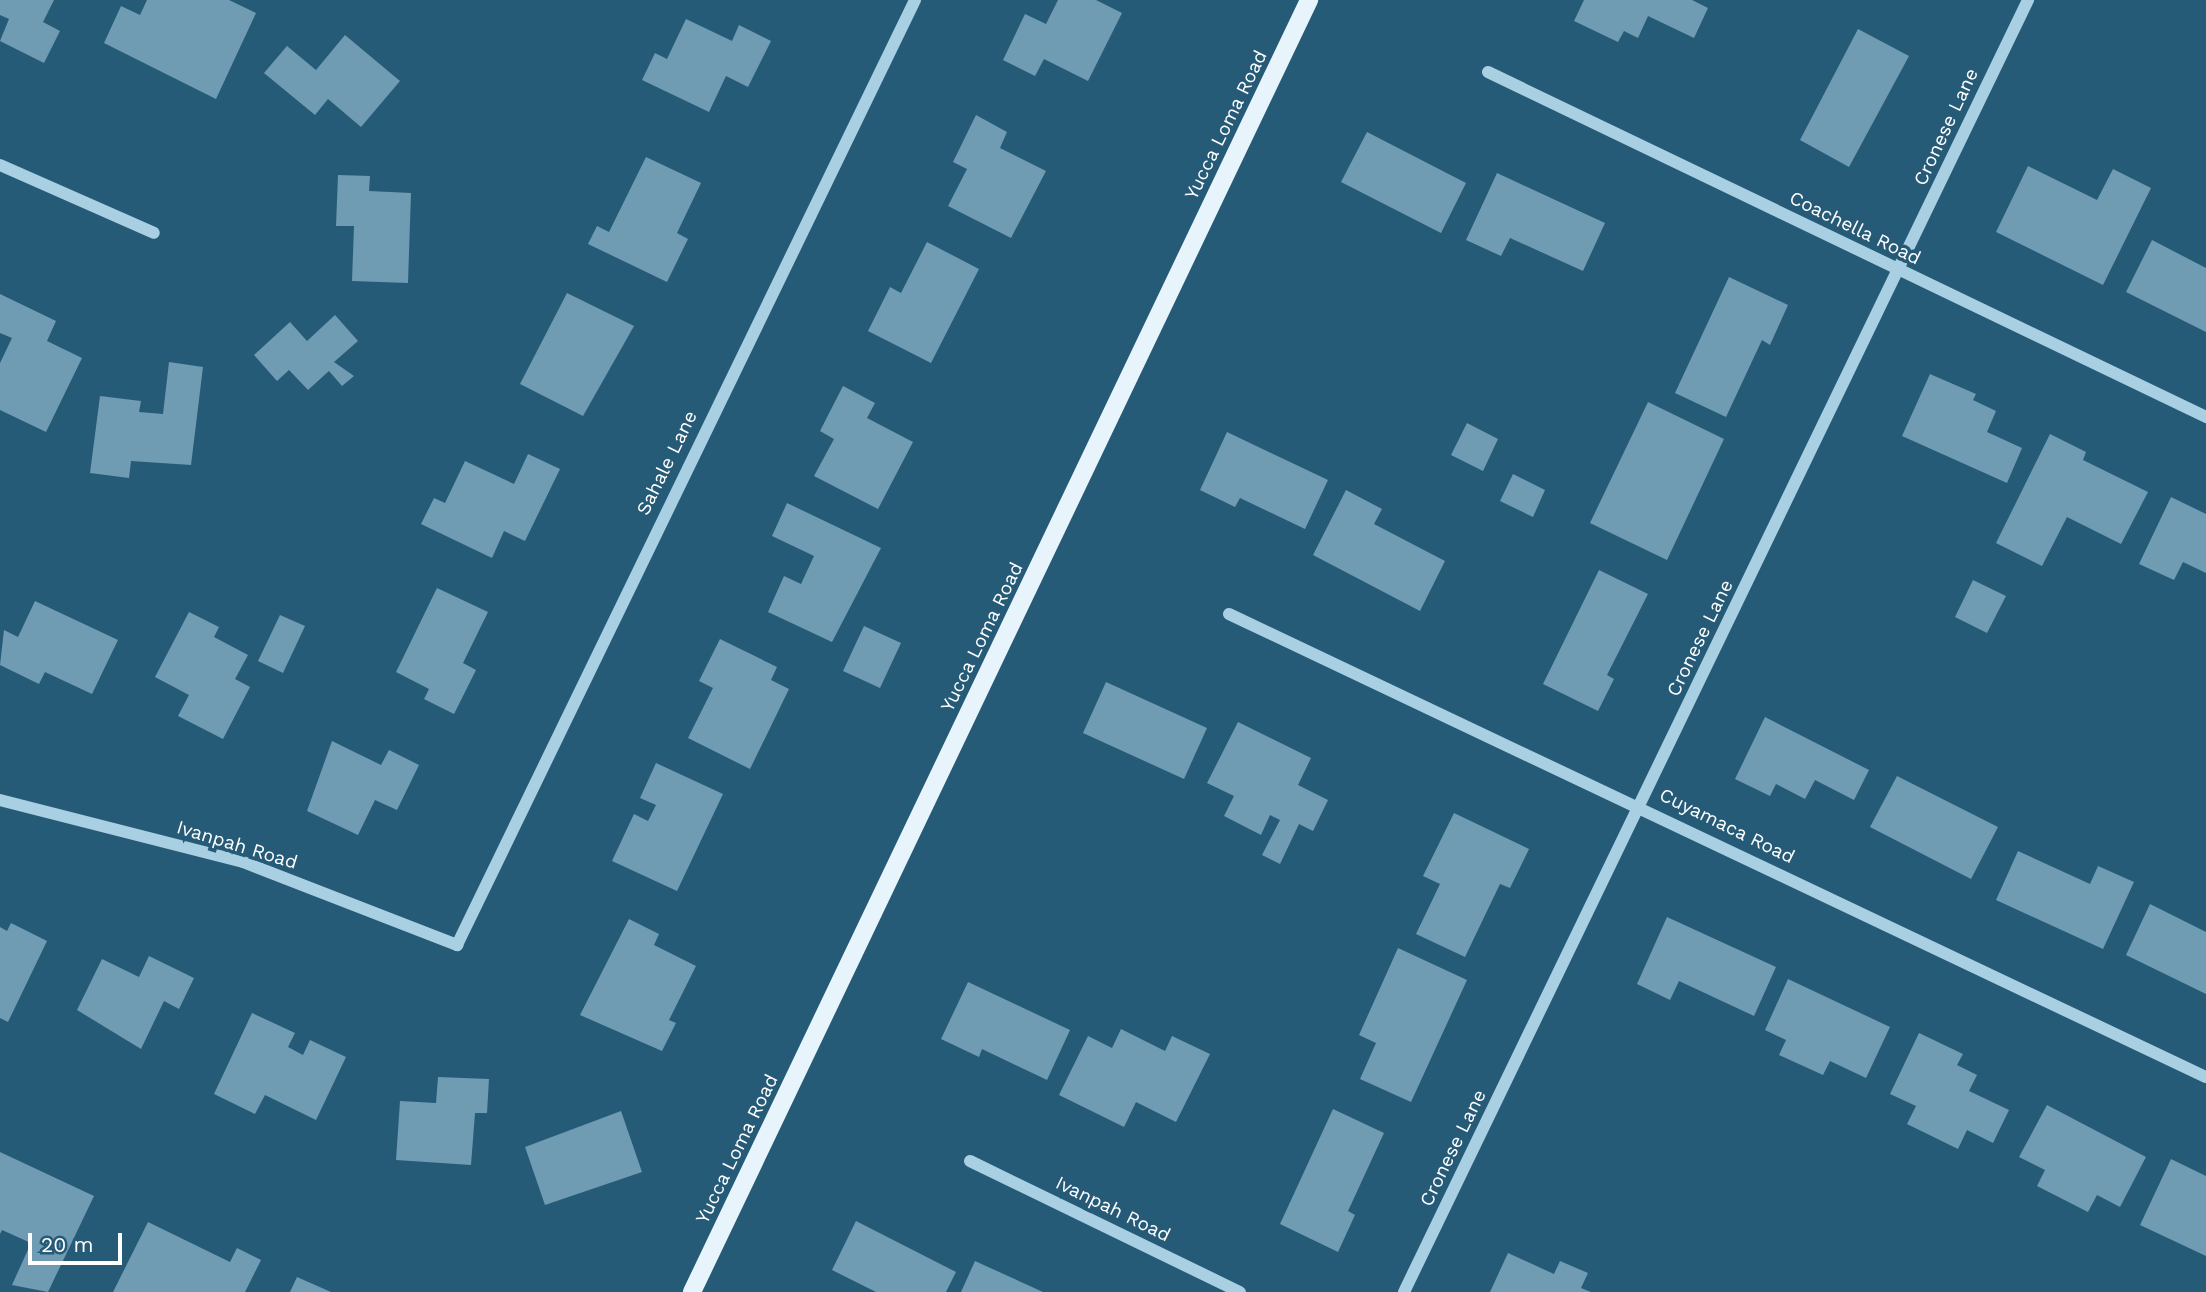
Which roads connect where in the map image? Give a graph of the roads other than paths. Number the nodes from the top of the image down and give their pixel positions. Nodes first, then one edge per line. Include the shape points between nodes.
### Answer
1 (915, 0) edge
2 (1310, 0) edge
3 (2028, 0) edge
4 (1488, 72) dead end
5 (0, 165) edge
6 (154, 233) dead end
7 (1899, 271) junction
8 (2206, 417) edge
9 (1229, 614) dead end
10 (0, 800) edge
11 (1641, 807) junction
12 (457, 945) joint
13 (2206, 1077) edge
14 (970, 1161) dead end
15 (692, 1292) edge
16 (1240, 1292) edge
17 (1404, 1292) edge

1 - 12 street, Sahale Lane
2 - 15 main road, Yucca Loma Road
3 - 7 street, Cronese Lane
4 - 7 street, Coachella Road
5 - 6 street
7 - 8 street, Coachella Road
7 - 11 street, Cronese Lane
9 - 11 street, Cuyamaca Road
10 - 12 street, Ivanpah Road via 243,862
11 - 13 street, Cuyamaca Road
11 - 17 street, Cronese Lane
14 - 16 street, Ivanpah Road

